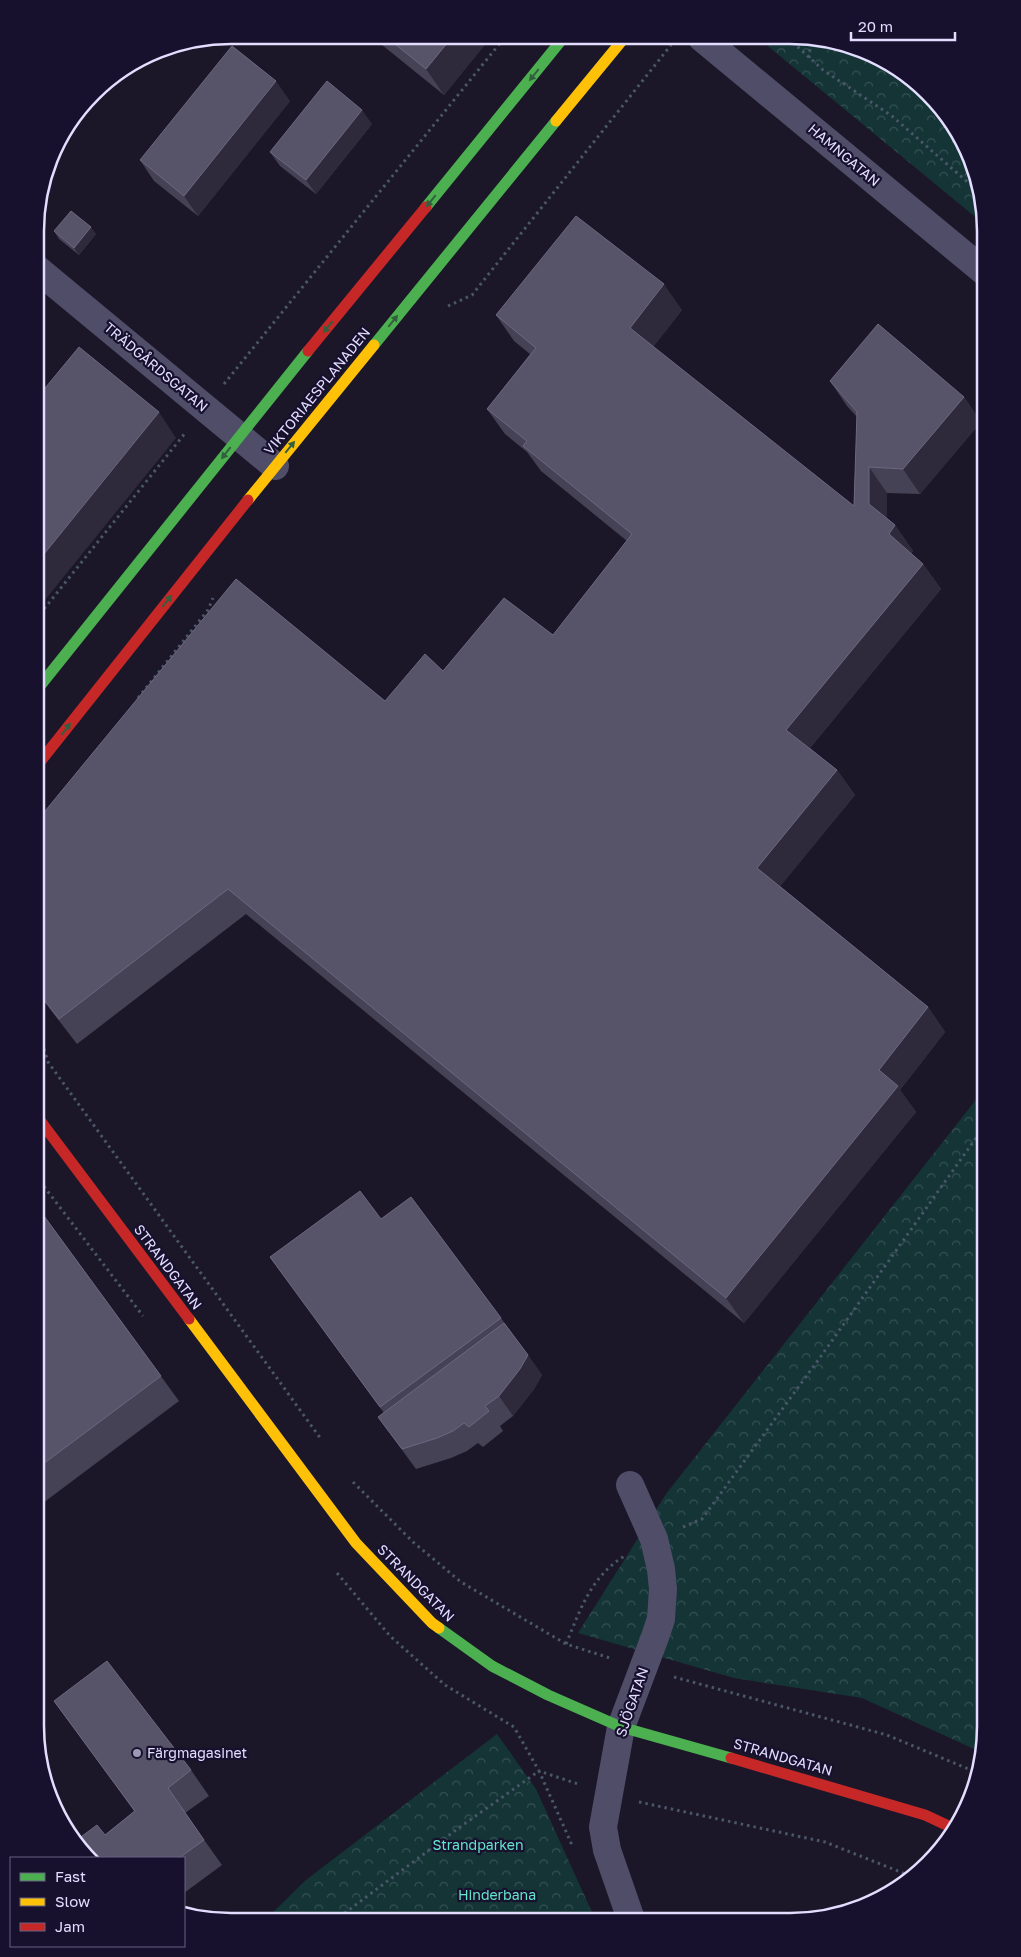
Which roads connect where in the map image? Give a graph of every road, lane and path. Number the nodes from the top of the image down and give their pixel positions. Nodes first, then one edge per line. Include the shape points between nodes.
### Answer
1 (499, 44) edge
2 (558, 44) edge
3 (620, 44) edge
4 (672, 44) dead end
5 (709, 44) edge
6 (794, 44) edge
7 (810, 45) edge
8 (809, 58) junction
9 (972, 186) edge
10 (977, 265) edge
11 (44, 275) edge
12 (446, 307) dead end
13 (205, 407) junction
14 (238, 437) junction
15 (275, 466) junction
16 (215, 594) dead end
17 (44, 609) edge
18 (44, 681) edge
19 (134, 702) edge
20 (44, 757) edge
21 (44, 1049) edge
22 (44, 1126) edge
23 (977, 1137) edge
24 (322, 1439) dead end
25 (351, 1480) dead end
26 (630, 1486) dead end
27 (654, 1539) junction
28 (566, 1644) junction
29 (643, 1668) junction
30 (620, 1727) junction
31 (972, 1771) edge
32 (539, 1772) dead end
33 (948, 1826) edge
34 (345, 1913) edge
35 (629, 1913) edge

1 - 13 path
2 -> 14 main road
15 -> 3 main road, VIKTORIAESPLANADEN
4 - 12 path via 472,295
5 - 10 street, HAMNGATAN
6 - 8 path
7 - 8 path
8 - 9 path via 892,116
11 - 13 street, TRÄDGÅRDSGATAN
13 - 14 street, TRÄDGÅRDSGATAN
13 - 17 path
14 - 15 street, TRÄDGÅRDSGATAN
14 -> 18 main road
20 -> 15 main road, VIKTORIAESPLANADEN
16 - 19 path via 208,610
21 - 24 path via 48,1062
22 - 30 main road, STRANDGATAN via 356,1543 419,1610 492,1666
23 - 27 path via 702,1519
25 - 28 path via 412,1542 461,1582
26 - 27 street, SJÖGATAN
27 - 28 path via 614,1562 592,1586
27 - 29 street, SJÖGATAN via 663,1589 661,1619
28 - 29 path
29 - 30 street, SJÖGATAN
29 - 31 path via 887,1735
30 - 33 main road, STRANDGATAN via 925,1815
30 - 35 street, SJÖGATAN via 603,1828 607,1850
32 - 34 path

